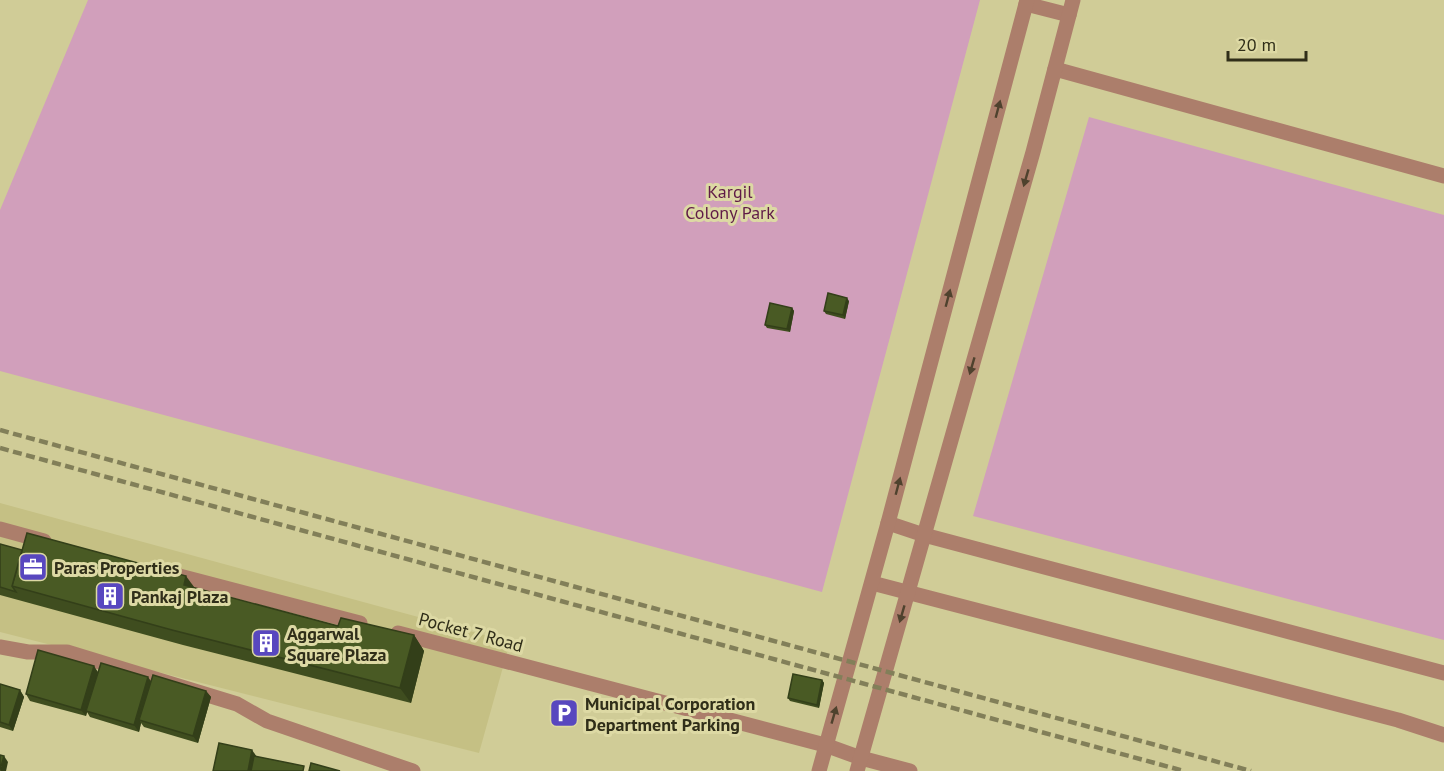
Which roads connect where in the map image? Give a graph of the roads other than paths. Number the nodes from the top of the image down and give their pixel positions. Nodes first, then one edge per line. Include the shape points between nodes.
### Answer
1 (1073, 0) edge
2 (1026, 2) edge
3 (1069, 15) junction
4 (1055, 69) junction
5 (1444, 176) edge
6 (888, 523) junction
7 (0, 530) edge
8 (924, 535) junction
9 (57, 544) edge
10 (149, 568) edge
11 (872, 583) junction
12 (908, 592) junction
13 (0, 647) edge
14 (1444, 673) edge
15 (1444, 735) edge
16 (825, 745) junction
17 (859, 764) edge
18 (413, 771) edge
19 (819, 771) edge
20 (910, 771) edge

1 - 3 street
2 - 3 street
6 -> 2 street
3 - 4 street
4 - 5 street
4 -> 8 street
6 - 8 street
6 - 11 street
7 - 9 street
8 - 12 street
8 - 14 street
10 - 16 street, Pocket 7 Road
11 - 12 street
16 -> 11 street
12 - 15 street
12 -> 17 street
13 - 18 street via 67,652 237,704 267,721
16 - 17 street, Pocket 7 Road
16 - 19 street
17 - 20 street, Pocket 7 Road

